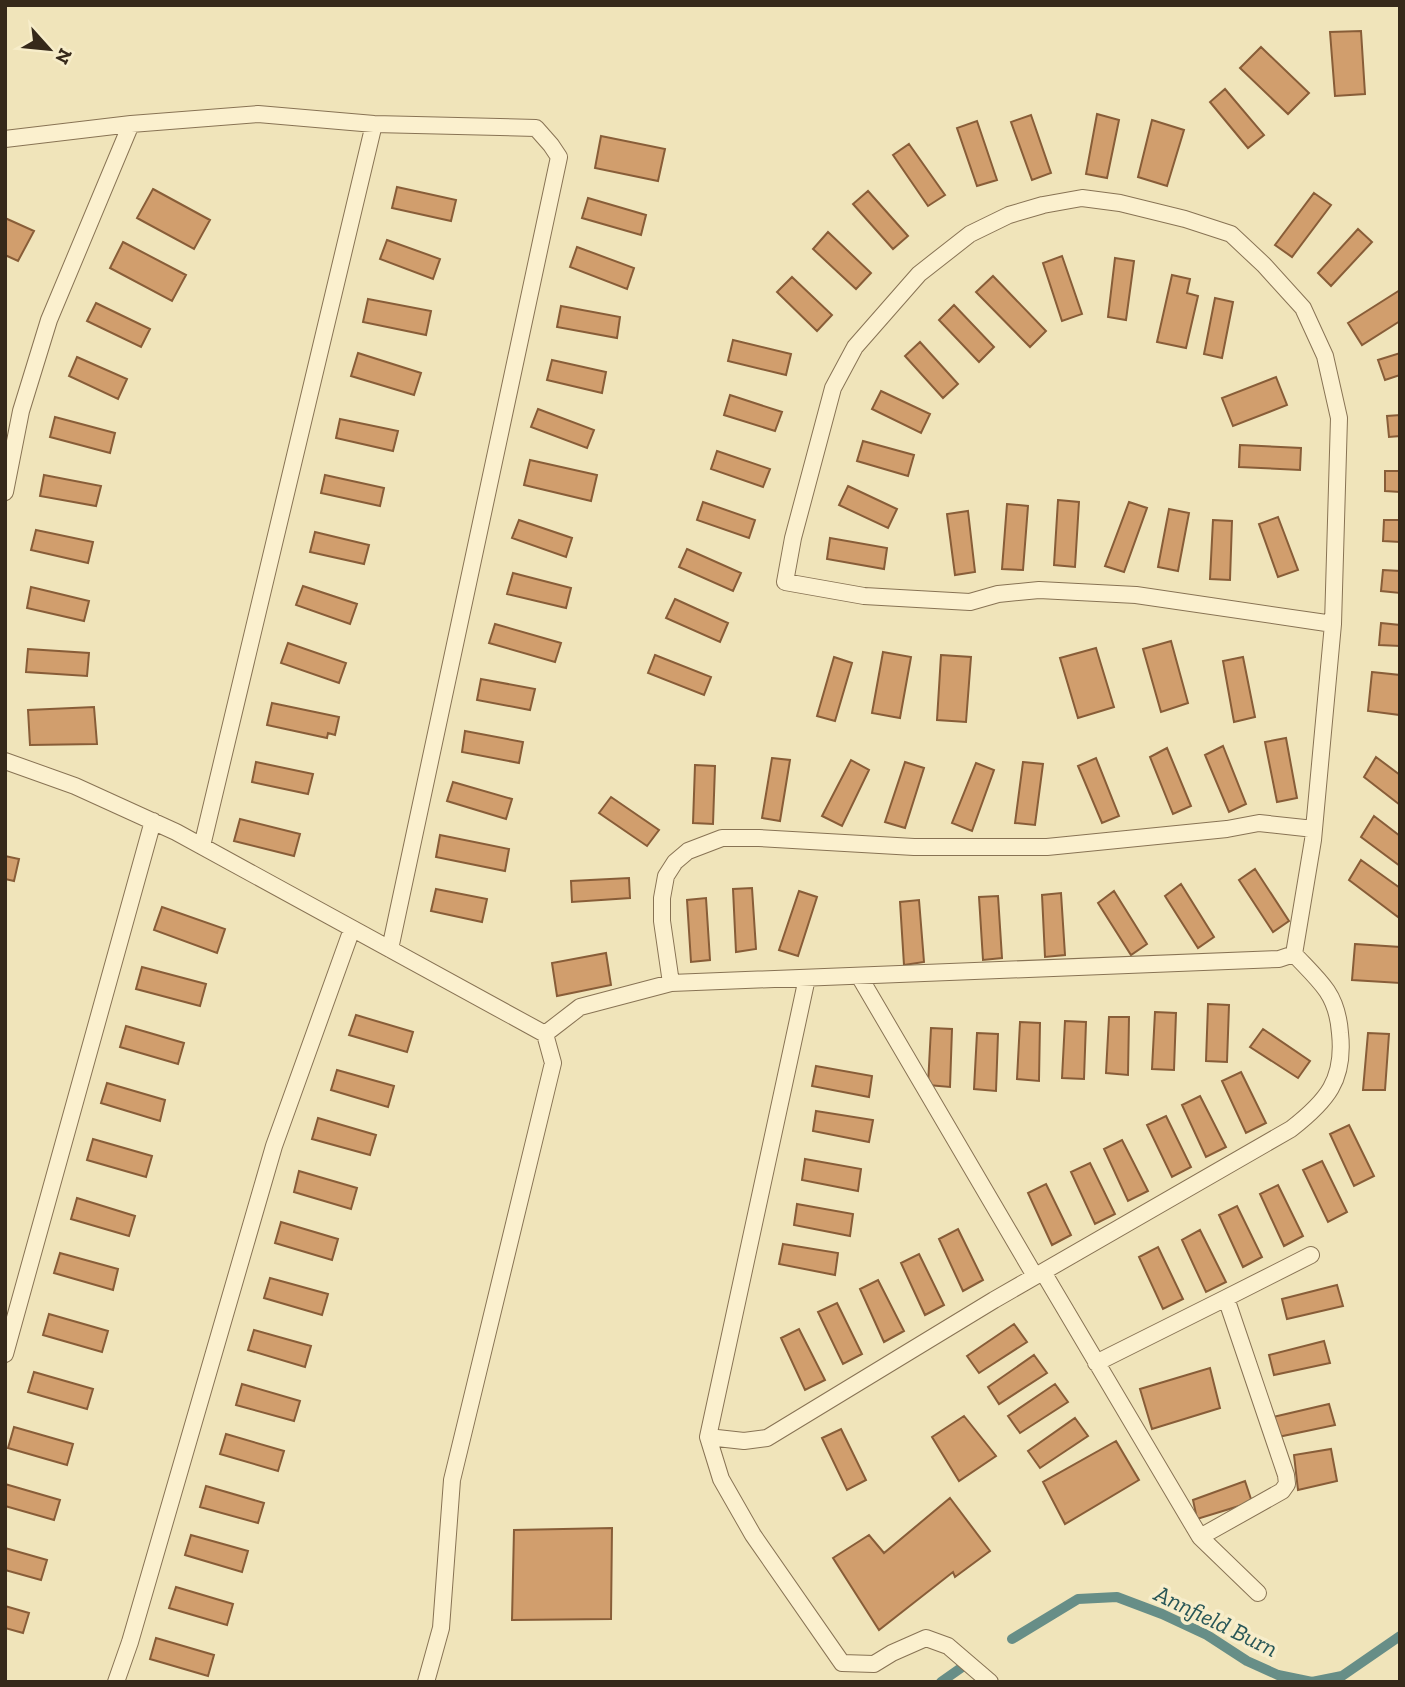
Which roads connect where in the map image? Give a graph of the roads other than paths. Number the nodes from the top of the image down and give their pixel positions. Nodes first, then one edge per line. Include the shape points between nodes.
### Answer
1 (131, 124) junction
2 (374, 124) junction
3 (5, 139) edge
4 (5, 492) edge
5 (1334, 624) junction
6 (5, 761) edge
7 (153, 821) junction
8 (1314, 829) junction
9 (202, 846) junction
10 (352, 929) junction
11 (390, 949) junction
12 (1294, 954) junction
13 (859, 976) junction
14 (807, 978) junction
15 (671, 983) junction
16 (545, 1034) junction
17 (1311, 1255) dead end
18 (1039, 1274) junction
19 (1226, 1298) junction
20 (5, 1354) edge
21 (1097, 1363) junction
22 (708, 1437) junction
23 (1200, 1537) junction
24 (1258, 1593) dead end
25 (116, 1682) edge
26 (426, 1682) edge
27 (990, 1682) edge

1 - 2 lane via 258,114
1 - 3 lane
1 - 4 lane via 49,320 21,411
2 - 9 lane
2 - 11 lane via 536,128 559,157
5 - 5 lane via 1339,418 1325,356 1303,308 1231,234 1120,203 1082,198 1009,215 970,234 919,274 855,347 833,388 785,582 863,596 970,601 1039,590 1136,595
5 - 8 lane
6 - 7 lane
7 - 9 lane
7 - 20 lane
8 - 12 lane
8 - 15 lane via 1259,822 1047,847 914,847 722,838 688,850 666,876 662,921
9 - 10 lane
10 - 11 lane
10 - 25 lane via 274,1146
11 - 16 lane
12 - 13 lane via 1279,959
12 - 18 lane via 1328,992 1339,1018 1339,1074 1328,1094 1291,1129
13 - 14 lane
13 - 18 lane
14 - 15 lane
14 - 22 lane
15 - 16 lane via 580,1007
16 - 26 lane via 553,1063 452,1480 441,1628
17 - 19 lane
18 - 21 lane
18 - 22 lane via 768,1438
19 - 21 lane
19 - 23 lane via 1287,1484
21 - 23 lane
22 - 27 lane via 721,1479 753,1535 842,1663 874,1664 926,1638 948,1646
23 - 24 lane

